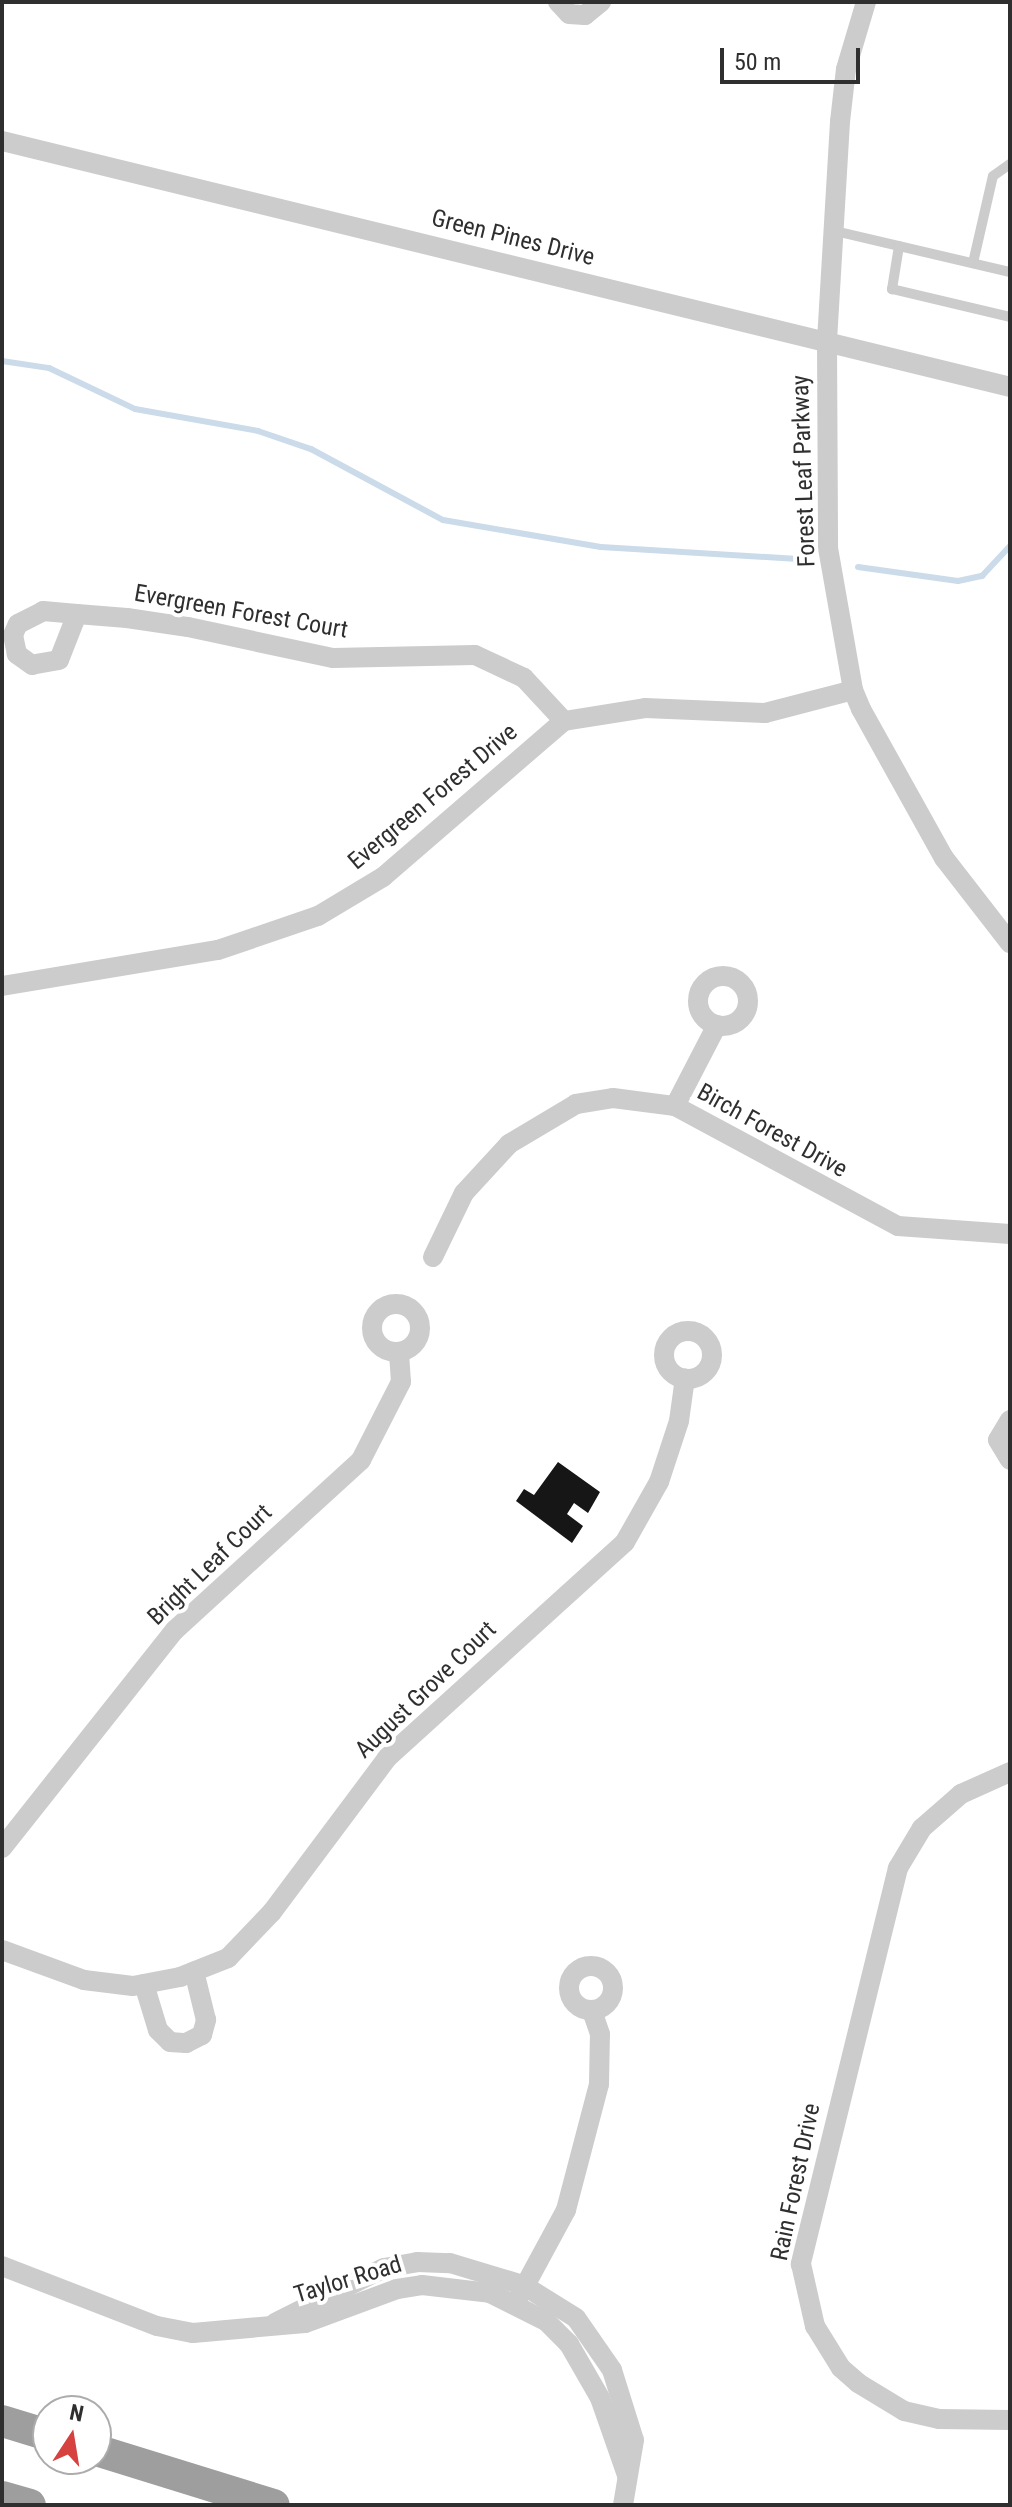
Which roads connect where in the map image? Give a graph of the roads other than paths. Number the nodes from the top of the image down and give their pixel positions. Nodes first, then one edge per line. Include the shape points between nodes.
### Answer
1 (558, 2) edge
2 (601, 2) edge
3 (866, 2) edge
4 (2, 141) edge
5 (1010, 164) edge
6 (835, 231) junction
7 (899, 246) junction
8 (973, 263) junction
9 (1010, 272) edge
10 (1010, 317) edge
11 (827, 343) junction
12 (1010, 387) edge
13 (77, 614) dead end
14 (853, 690) junction
15 (564, 721) junction
16 (1009, 940) edge
17 (2, 986) edge
18 (717, 1025) dead end
19 (675, 1106) junction
20 (1010, 1234) edge
21 (433, 1257) dead end
22 (399, 1352) dead end
23 (685, 1378) dead end
24 (1010, 1420) edge
25 (1010, 1460) edge
26 (1010, 1772) edge
27 (2, 1848) edge
28 (2, 1950) edge
29 (194, 1971) junction
30 (144, 1984) junction
31 (592, 2011) dead end
32 (2, 2266) edge
33 (520, 2294) junction
34 (1010, 2420) edge
35 (2, 2421) edge
36 (32, 2430) edge
37 (112, 2455) edge
38 (274, 2505) edge
39 (623, 2505) edge

1 - 2 street via 569,14 585,15
3 - 6 street, Forest Leaf Parkway via 846,69
4 - 11 street, Green Pines Drive
5 - 8 lane via 993,176
6 - 7 lane
6 - 11 street, Forest Leaf Parkway
7 - 8 lane
7 - 10 lane via 892,289
8 - 9 lane
11 - 12 street, Green Pines Drive
11 - 14 street, Forest Leaf Parkway via 828,548
13 - 15 street, Evergreen Forest Court via 188,627 333,658 475,655 524,678
14 - 15 street via 765,713 645,708
14 - 16 street, Forest Leaf Parkway via 925,828 976,905
15 - 17 street, Evergreen Forest Drive via 383,877 318,916 218,950
18 - 19 street
19 - 20 street, Birch Forest Drive via 898,1226
19 - 21 street, Birch Forest Drive via 642,1098 604,1099 576,1104 535,1124 485,1165 464,1193
22 - 27 street, Bright Leaf Court via 401,1382 361,1460 175,1630
23 - 29 street, August Grove Court via 679,1421 659,1482 625,1542 387,1758 272,1912 228,1958
24 - 25 street via 998,1440
26 - 34 street, Rain Forest Drive via 961,1794 922,1828 898,1868 801,2264 815,2326 841,2368 858,2383 904,2411
28 - 30 street, August Grove Court via 84,1980
29 - 30 street, August Grove Court
29 - 30 street via 206,2020 202,2035 186,2043 170,2042 158,2030
31 - 33 street via 600,2034 599,2084 566,2210
32 - 33 street, Taylor Road via 157,2326 193,2333 305,2323 422,2285
33 - 39 street, Taylor Road via 584,2368 627,2475
35 - 36 highway
37 - 38 highway

